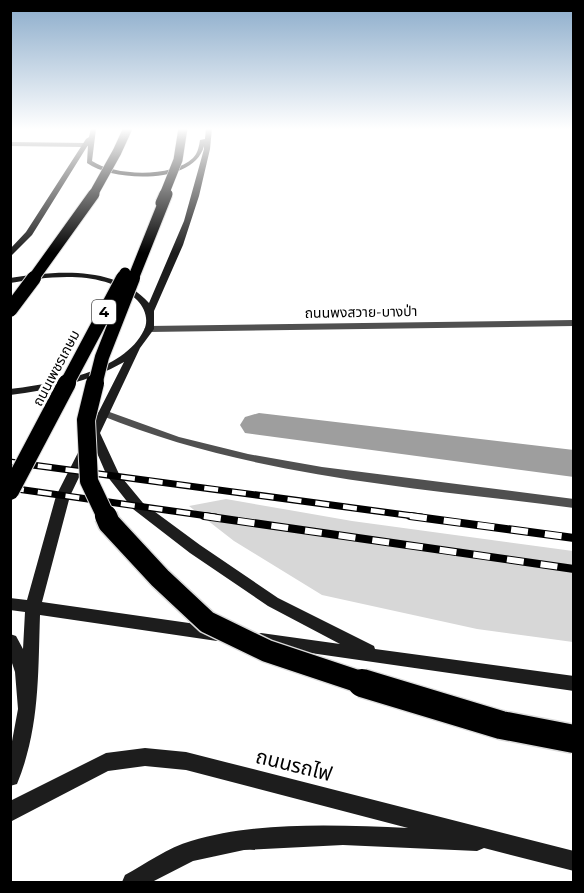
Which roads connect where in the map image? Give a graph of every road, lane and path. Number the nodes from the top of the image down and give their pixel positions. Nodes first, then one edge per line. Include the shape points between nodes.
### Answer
1 (70, 170) edge
2 (101, 170) edge
3 (108, 170) edge
4 (173, 170) edge
5 (175, 170) edge
6 (203, 170) edge
7 (167, 193) junction
8 (10, 255) edge
9 (10, 281) edge
10 (10, 310) edge
11 (150, 310) junction
12 (573, 323) edge
13 (149, 329) junction
14 (136, 347) junction
15 (10, 392) edge
16 (104, 413) junction
17 (94, 433) junction
18 (10, 491) edge
19 (573, 504) edge
20 (10, 604) edge
21 (33, 607) junction
22 (10, 641) edge
23 (376, 656) junction
24 (573, 684) edge
25 (28, 704) junction
26 (573, 739) edge
27 (10, 777) edge
28 (10, 812) edge
29 (502, 843) junction
30 (573, 861) edge
31 (132, 882) edge

1 - 8 main road
2 - 4 main road via 134,174
3 - 10 highway, bridge
5 - 7 highway, ถนนเพชรเกษม / 4, bridge
6 - 11 main road via 163,285
7 - 18 highway, ถนนเพชรเกษม / 4, bridge
7 - 26 highway, bridge via 102,357 86,420 89,481 109,523 207,622 267,651 501,724
9 - 11 main road via 85,276 115,282 138,294
11 - 13 main road
12 - 13 street, ถนนพงสวาย-บางป่า
13 - 14 main road
14 - 15 main road via 80,379
14 - 16 main road
16 - 17 main road
16 - 19 street via 197,447 307,470
17 - 21 main road via 63,496
17 - 23 main road via 112,476 138,506 273,602
20 - 21 main road
21 - 23 main road
21 - 25 main road
22 - 25 main road via 20,654
23 - 24 main road
25 - 27 main road via 19,761
28 - 29 main road, ถนนรถไฟ via 106,762 145,757 186,761
29 - 30 main road, ถนนรถไฟ
29 - 31 main road via 343,836 244,840 190,851

